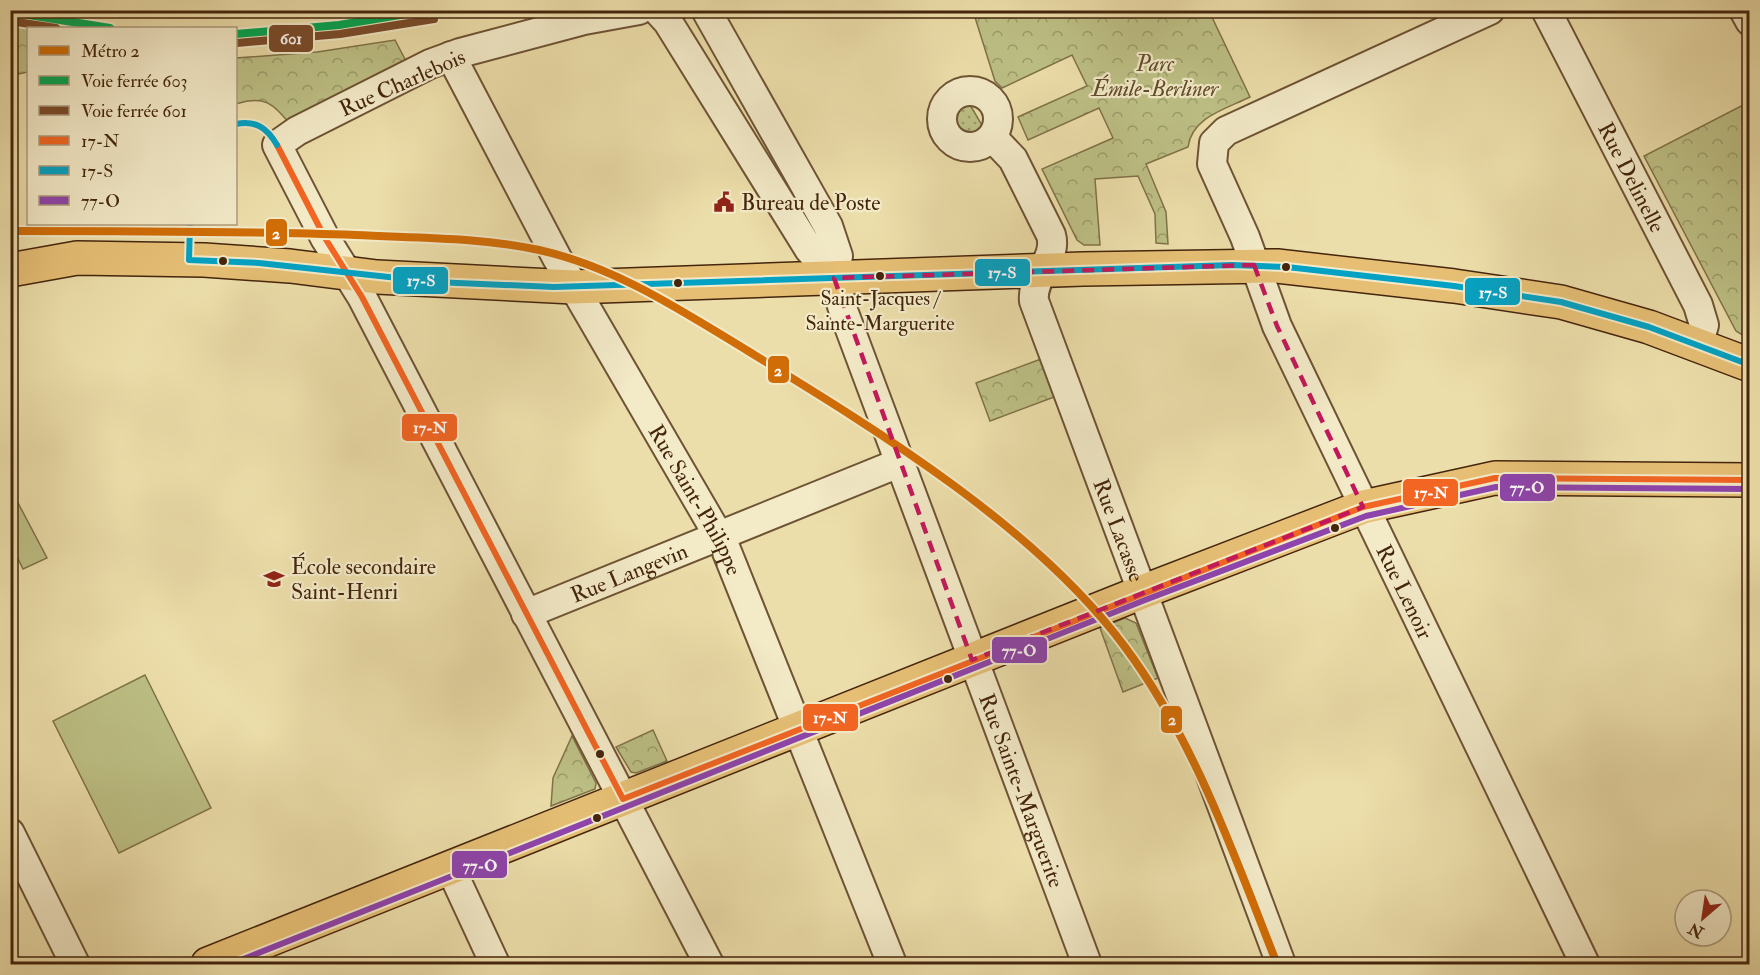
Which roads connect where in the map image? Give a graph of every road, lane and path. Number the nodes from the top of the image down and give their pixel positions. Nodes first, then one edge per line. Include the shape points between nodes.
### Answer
1 (639, 10) edge
2 (657, 10) edge
3 (706, 10) edge
4 (1490, 10) edge
5 (1546, 10) edge
6 (1744, 10) edge
7 (1749, 21) edge
8 (451, 56) junction
9 (993, 138) dead end
10 (1254, 266) junction
11 (10, 270) edge
12 (1042, 271) junction
13 (347, 273) junction
14 (834, 278) junction
15 (573, 286) junction
16 (1698, 346) junction
17 (1749, 365) edge
18 (899, 463) junction
19 (1749, 480) edge
20 (1363, 507) junction
21 (718, 535) junction
22 (1142, 592) junction
23 (526, 614) junction
24 (972, 660) junction
25 (799, 729) junction
26 (623, 799) junction
27 (10, 833) edge
28 (450, 867) junction
29 (75, 964) edge
30 (208, 964) edge
31 (495, 964) edge
32 (709, 964) edge
33 (892, 964) edge
34 (1087, 964) edge
35 (1281, 964) edge
36 (1585, 964) edge

1 - 8 street, Rue Charlebois via 584,20
2 - 14 street, Rue Sainte-Marguerite via 809,249
3 - 14 street, Rue Sainte-Marguerite via 828,226 838,256
4 - 10 street, Rue Lenoir via 1216,138 1212,164
5 - 16 street, Rue Delinelle via 1698,305 1704,325
6 - 7 street
8 - 13 street, Rue Charlebois via 297,131 277,145
8 - 15 street, Rue Saint-Philippe
9 - 12 street, Rue Lacasse via 1014,159 1048,227 1053,248
10 - 12 main road
10 - 16 main road via 1443,284 1561,302 1617,316
10 - 20 street, Rue Lenoir via 1277,326
11 - 13 main road via 64,259 106,258 211,260
12 - 14 main road
12 - 22 street, Rue Lacasse via 1034,302
13 - 15 main road
13 - 23 street
14 - 15 main road
14 - 18 street, Rue Sainte-Marguerite
15 - 21 street, Rue Saint-Philippe
16 - 17 main road
18 - 21 street, Rue Langevin
18 - 24 street, Rue Sainte-Marguerite
19 - 20 main road via 1505,477
20 - 22 main road
20 - 36 street, Rue Lenoir
21 - 23 street, Rue Langevin
21 - 25 street, Rue Saint-Philippe
22 - 24 main road
22 - 35 street, Rue Lacasse
23 - 26 street
24 - 25 main road
24 - 34 street, Rue Sainte-Marguerite
25 - 26 main road
25 - 33 street, Rue Saint-Philippe
26 - 28 main road
26 - 32 street
27 - 29 street
28 - 30 main road
28 - 31 street

